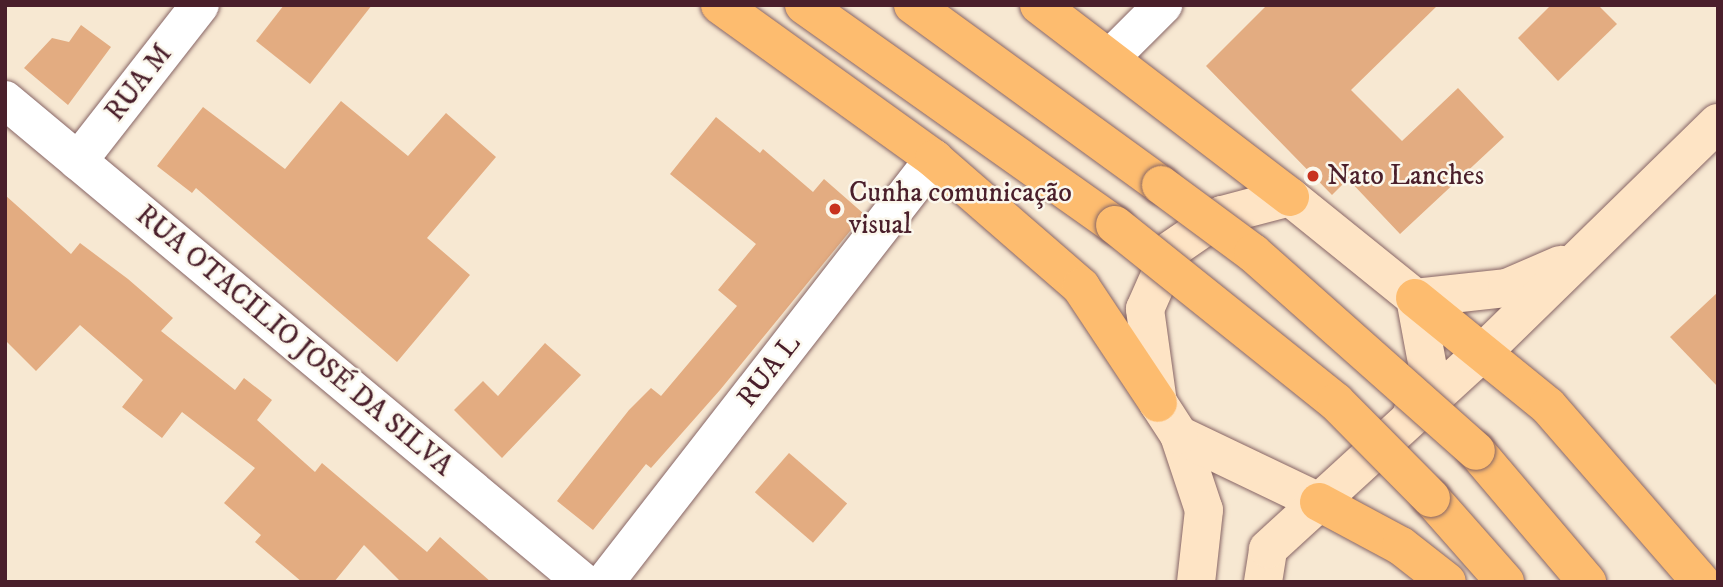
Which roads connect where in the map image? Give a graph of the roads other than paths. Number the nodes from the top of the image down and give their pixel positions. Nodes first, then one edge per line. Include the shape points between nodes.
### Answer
1 (200, 5) edge
2 (720, 5) edge
3 (804, 5) edge
4 (913, 5) edge
5 (1163, 5) edge
6 (1056, 10) edge
7 (1111, 57) junction
8 (5, 100) edge
9 (1718, 122) edge
10 (934, 159) junction
11 (78, 160) junction
12 (1290, 197) junction
13 (1582, 256) junction
14 (1415, 298) junction
15 (1483, 352) junction
16 (1158, 403) junction
17 (1410, 418) junction
18 (1179, 435) junction
19 (1319, 502) junction
20 (583, 582) edge
21 (605, 582) edge
22 (1196, 582) edge
23 (1264, 582) edge
24 (1447, 582) edge
25 (1505, 582) edge
26 (1587, 582) edge
27 (1700, 582) edge

1 - 11 street, RUA M
2 - 10 highway
3 - 25 highway, bridge via 1115,225 1336,402 1431,498
4 - 26 highway, bridge via 1253,253 1476,451
5 - 7 street
6 - 7 highway
7 - 12 highway
8 - 11 street, RUA OTACILIO JOSÉ DA SILVA
9 - 13 street
10 - 16 highway via 1082,287
10 - 21 street, RUA L
11 - 20 street, RUA OTACILIO JOSÉ DA SILVA
12 - 14 street
12 - 16 street via 1222,215 1171,250 1145,309
13 - 14 street via 1507,288
13 - 15 street
14 - 15 highway
14 - 17 street via 1427,368
15 - 17 street
15 - 27 highway via 1548,406
16 - 18 street
17 - 19 street
18 - 19 street
18 - 22 street via 1204,510
19 - 23 street via 1268,549
19 - 24 highway via 1401,546

